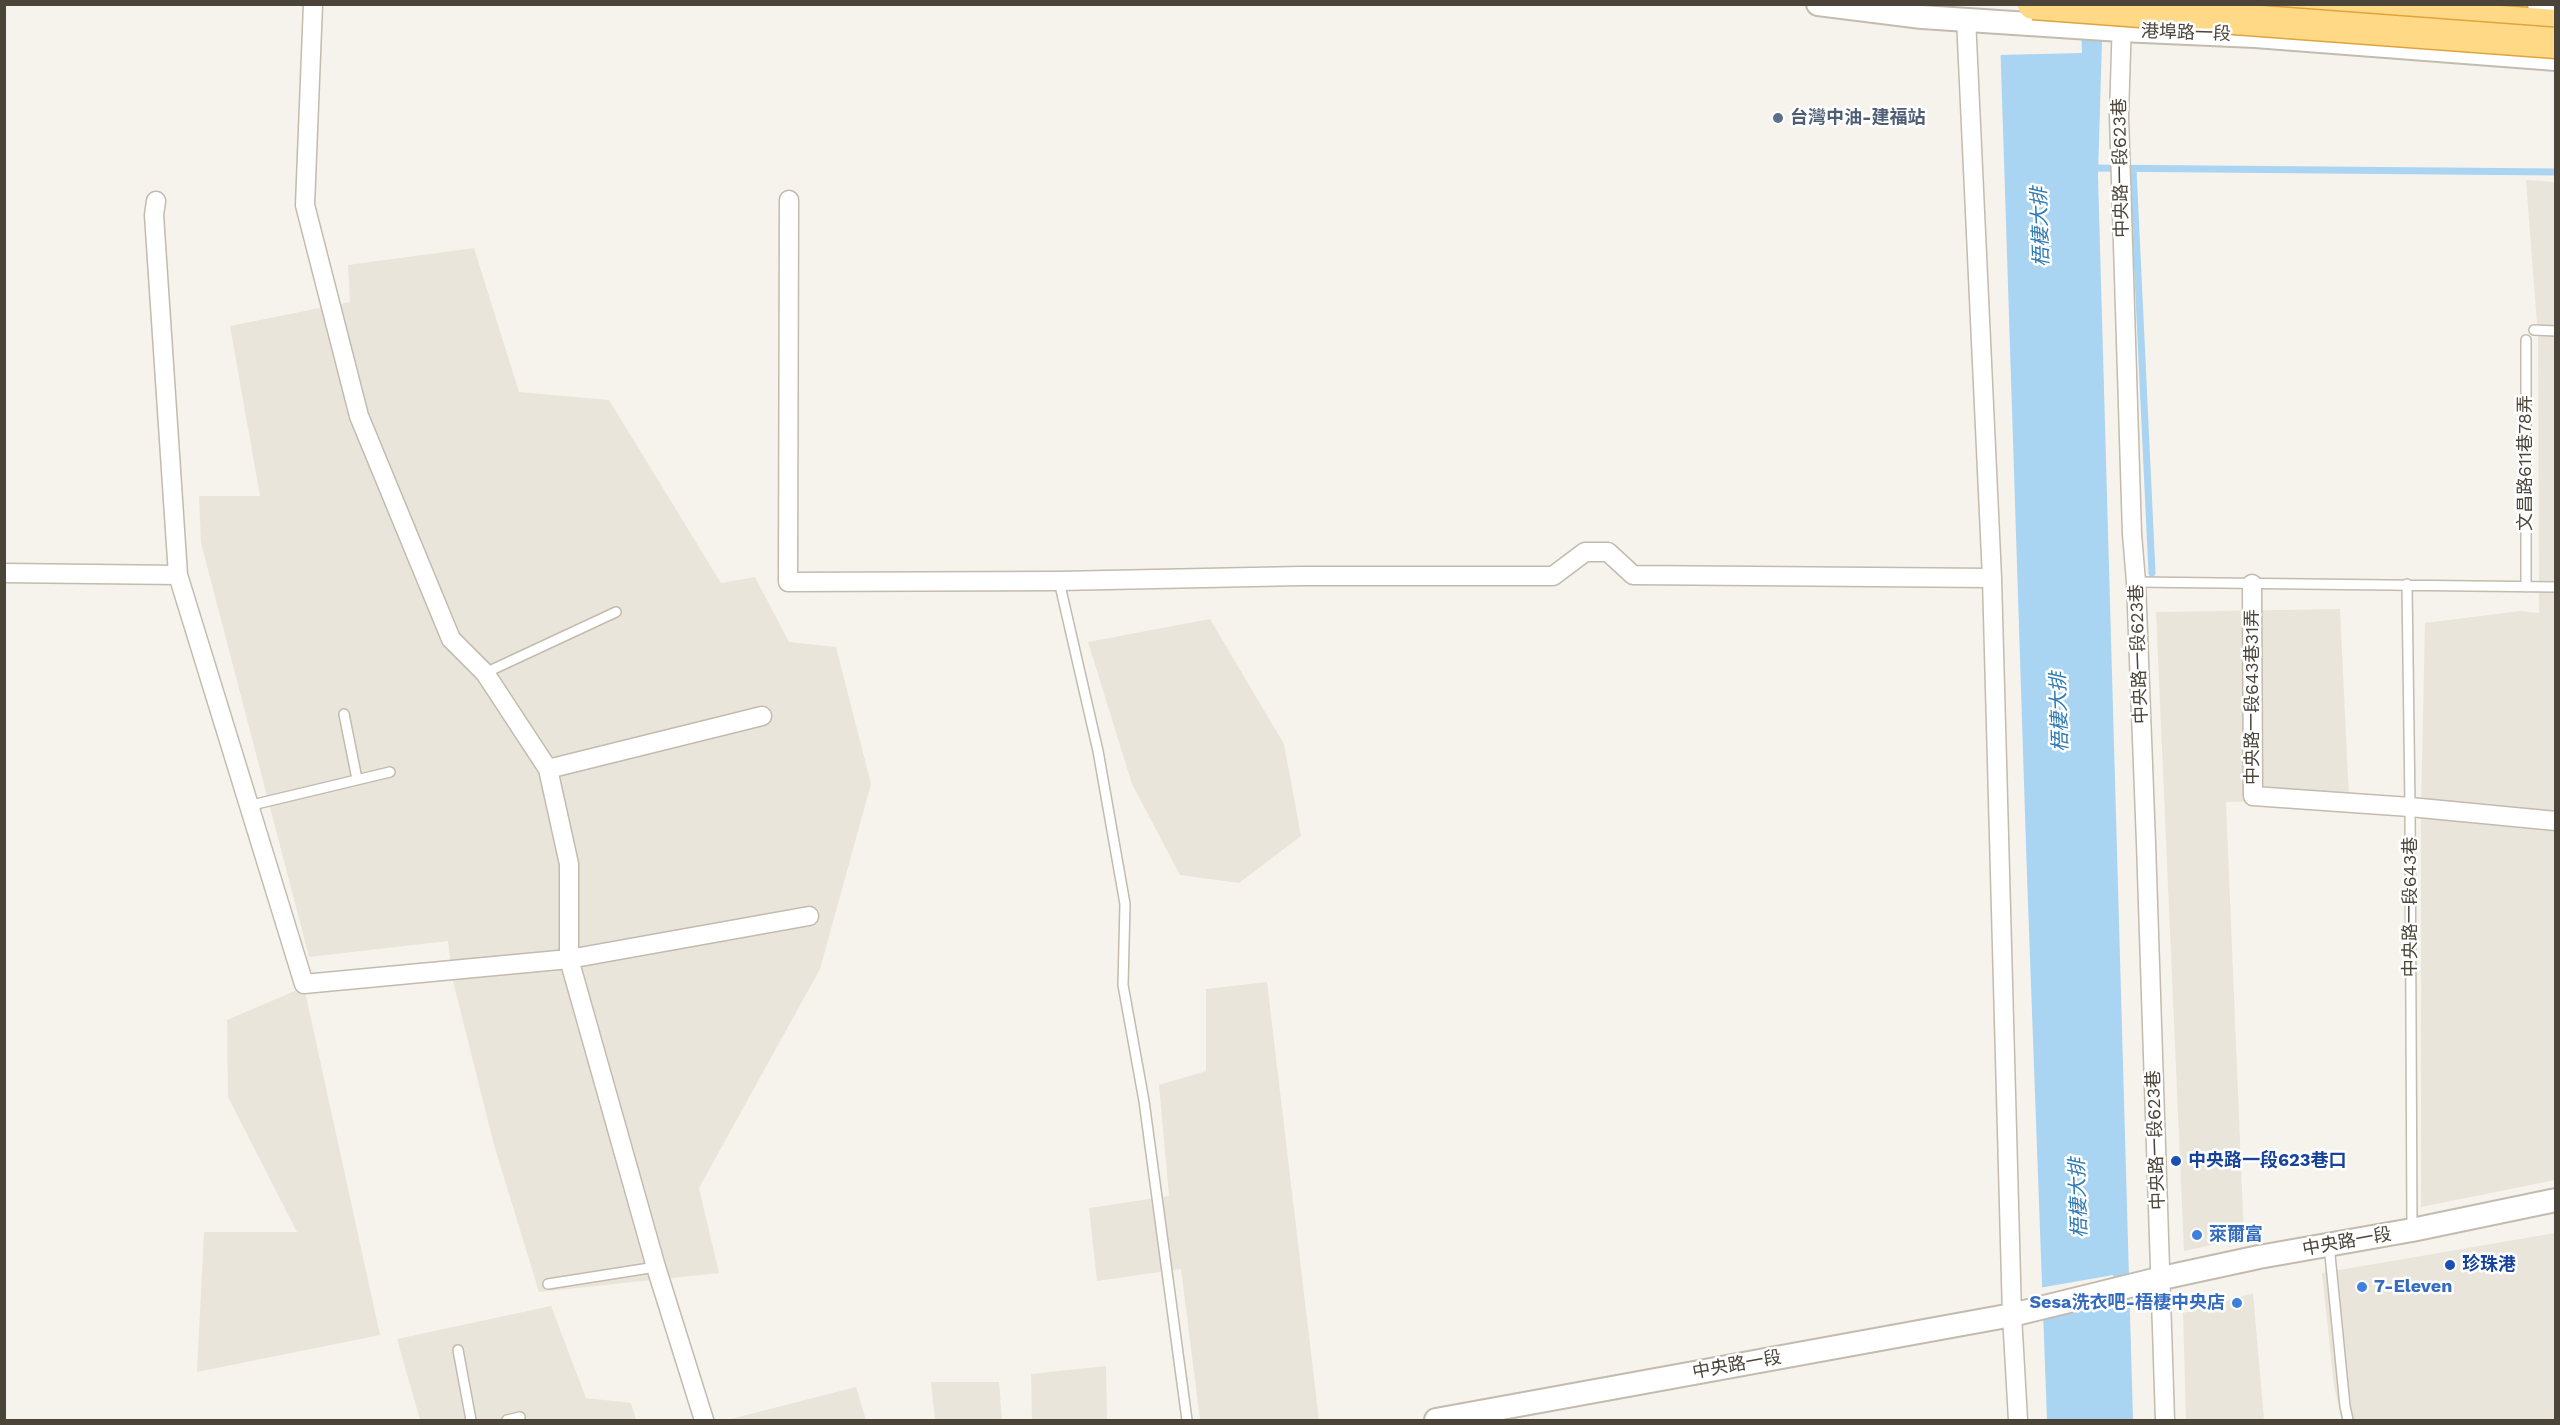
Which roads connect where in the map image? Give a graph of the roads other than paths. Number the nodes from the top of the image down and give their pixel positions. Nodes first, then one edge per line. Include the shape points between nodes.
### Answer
1 (313, 4) edge
2 (1818, 4) edge
3 (2033, 4) edge
4 (2124, 4) edge
5 (2265, 4) edge
6 (2539, 4) edge
7 (2556, 6) edge
8 (1922, 11) edge
9 (1966, 18) junction
10 (2556, 25) edge
11 (2121, 30) junction
12 (2556, 43) edge
13 (2556, 59) edge
14 (789, 200) dead end
15 (156, 201) dead end
16 (2534, 330) dead end
17 (2556, 331) edge
18 (2526, 340) dead end
19 (4, 573) edge
20 (178, 574) junction
21 (1992, 578) junction
22 (1059, 581) junction
23 (2136, 582) junction
24 (2252, 584) junction
25 (2407, 584) junction
26 (2526, 587) junction
27 (2556, 587) edge
28 (616, 612) dead end
29 (485, 673) junction
30 (344, 714) dead end
31 (762, 716) dead end
32 (548, 769) junction
33 (390, 772) dead end
34 (357, 780) junction
35 (248, 806) junction
36 (2410, 807) junction
37 (2556, 821) edge
38 (809, 916) dead end
39 (569, 959) junction
40 (2556, 1200) edge
41 (2412, 1230) junction
42 (2329, 1245) junction
43 (656, 1267) junction
44 (2162, 1278) junction
45 (548, 1284) dead end
46 (2012, 1315) junction
47 (458, 1350) dead end
48 (520, 1417) dead end
49 (471, 1420) edge
50 (507, 1420) edge
51 (704, 1420) edge
52 (1186, 1420) edge
53 (1436, 1420) edge
54 (2018, 1420) edge
55 (2165, 1420) edge
56 (2348, 1420) edge

1 - 29 street via 305,205 359,416 451,639
2 - 8 street, 港埠路一段
3 - 12 highway, bridge
4 - 11 street, 中央路一段623巷
5 - 10 highway
6 - 7 street
8 - 9 street, 港埠路一段
9 - 11 street, 港埠路一段
9 - 21 street
11 - 13 street, 港埠路一段
11 - 23 street, 中央路一段623巷 via 2119,116
14 - 22 street via 788,582
15 - 20 street
16 - 17 lane
18 - 26 lane, 文昌路611巷78弄
19 - 20 street
20 - 35 street
21 - 22 street via 1633,574 1608,552 1585,552 1553,576
21 - 46 street
22 - 52 lane via 1098,751 1125,904 1123,985 1144,1101
23 - 24 lane
23 - 44 street, 中央路一段623巷
24 - 25 lane
24 - 36 street, 中央路一段643巷31弄 via 2253,796
25 - 26 lane
25 - 36 lane, 中央路一段643巷
26 - 27 lane
28 - 29 lane
29 - 32 street
30 - 34 lane
31 - 32 street
32 - 39 street via 569,864
33 - 34 lane
34 - 35 lane
35 - 39 street via 304,984
36 - 37 street
36 - 41 lane, 中央路一段643巷
38 - 39 street
39 - 43 street
40 - 41 street, 中央路一段
41 - 42 street, 中央路一段
42 - 44 street, 中央路一段
42 - 56 lane
43 - 45 lane
43 - 51 street
44 - 46 street, 中央路一段
44 - 55 street, 中央路一段623巷
46 - 53 street, 中央路一段
46 - 54 street
47 - 49 lane
48 - 50 lane

